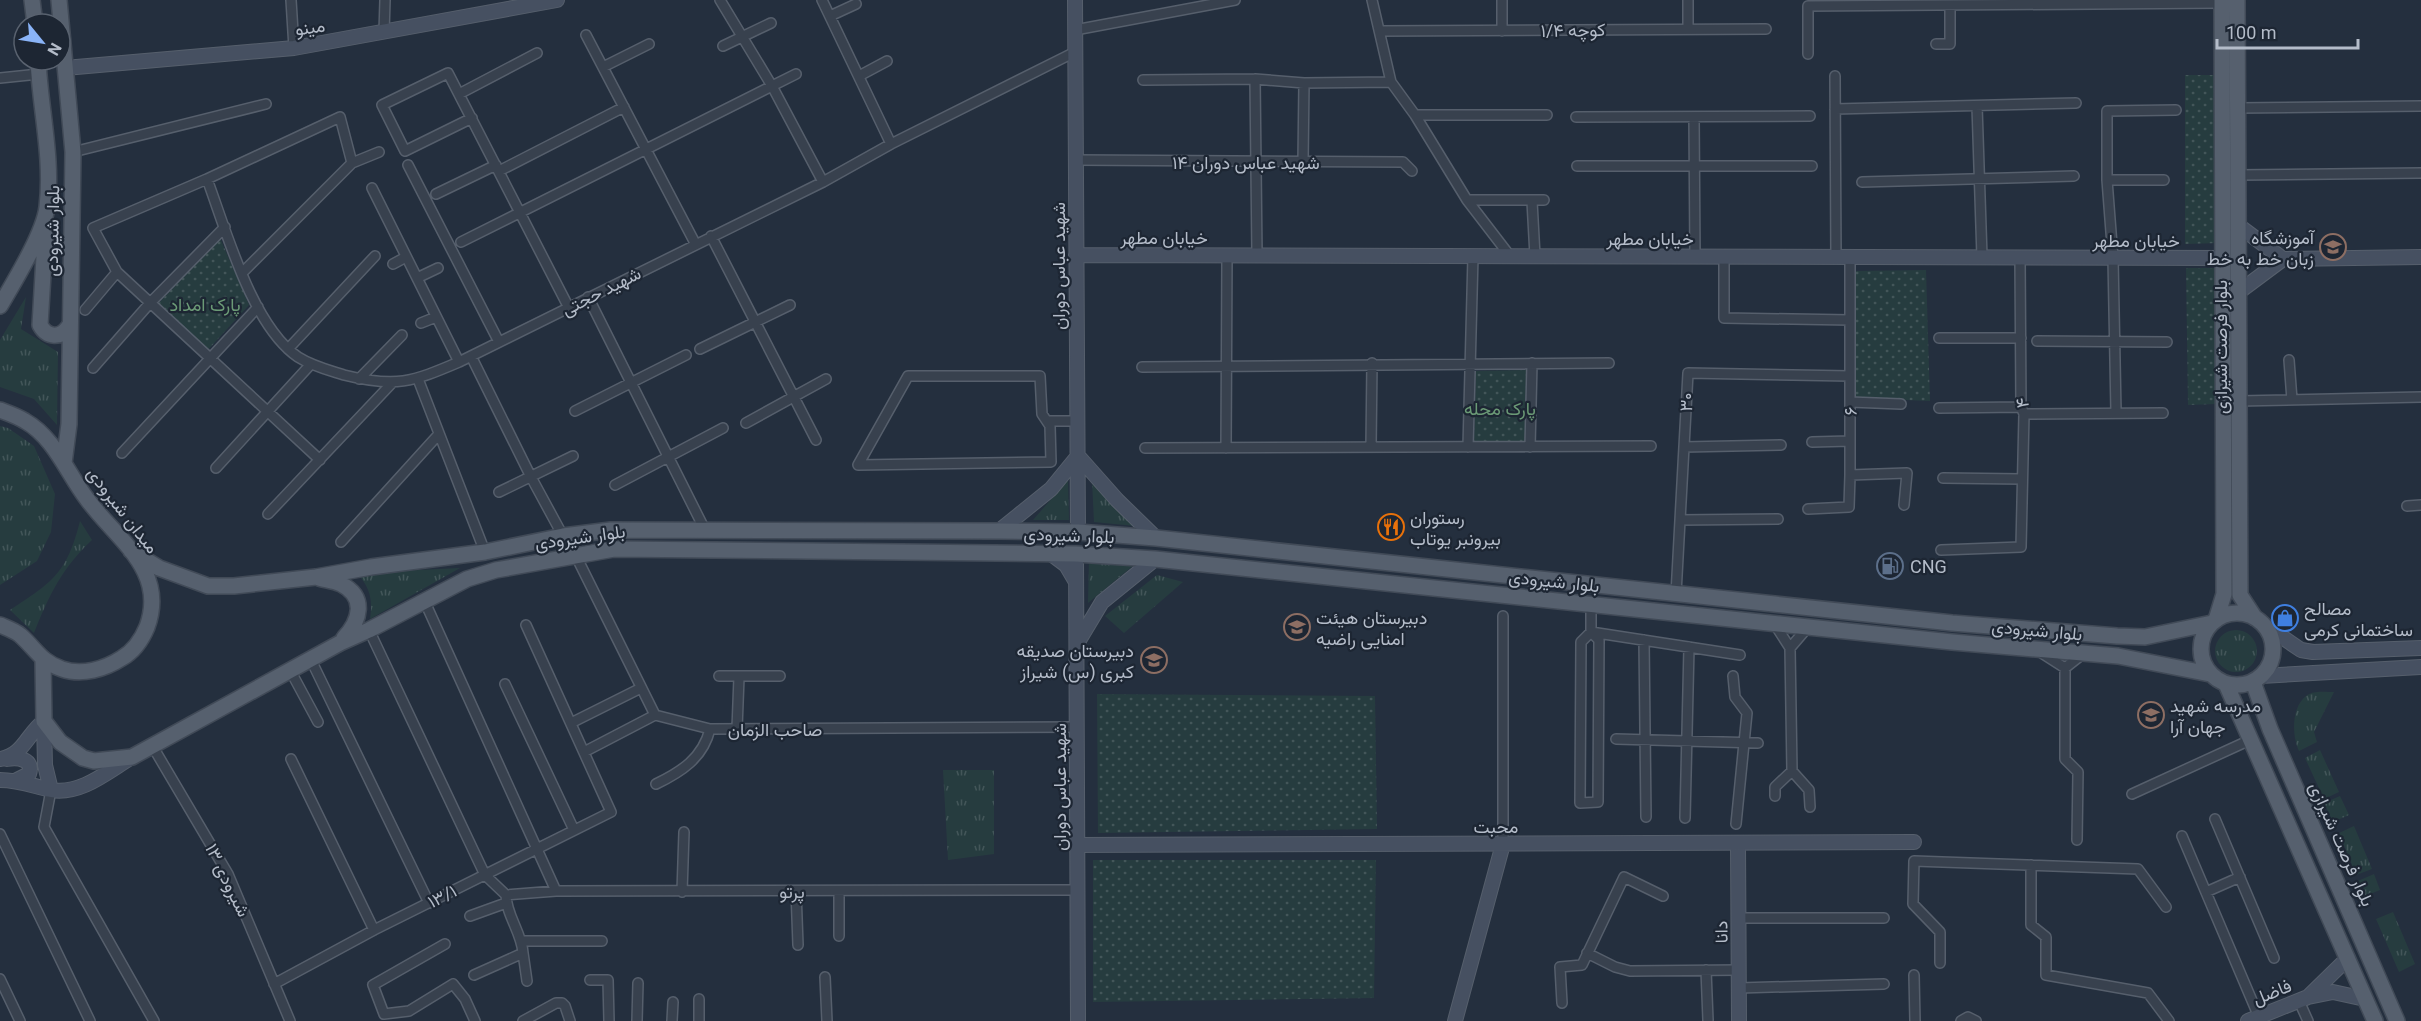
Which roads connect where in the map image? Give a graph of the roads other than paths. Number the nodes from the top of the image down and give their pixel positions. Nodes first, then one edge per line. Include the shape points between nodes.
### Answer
1 (291, 0) edge
2 (385, 0) edge
3 (557, 0) edge
4 (720, 0) edge
5 (822, 0) edge
6 (1075, 0) edge
7 (1235, 0) edge
8 (1372, 0) edge
9 (1502, 0) edge
10 (1688, 0) edge
11 (2227, 1) edge
12 (1835, 3) edge
13 (856, 4) dead end
14 (1950, 5) junction
15 (830, 16) junction
16 (771, 23) dead end
17 (1766, 28) dead end
18 (1688, 29) junction
19 (1075, 30) junction
20 (1380, 31) junction
21 (1502, 31) junction
22 (384, 33) junction
23 (586, 35) dead end
24 (741, 38) junction
25 (649, 44) dead end
26 (1936, 44) dead end
27 (723, 46) dead end
28 (294, 48) junction
29 (1075, 52) junction
30 (537, 53) dead end
31 (1808, 54) dead end
32 (887, 61) dead end
33 (72, 67) edge
34 (603, 67) junction
35 (21, 72) edge
36 (39, 72) edge
37 (65, 72) edge
38 (796, 74) dead end
39 (858, 76) junction
40 (1835, 76) dead end
41 (0, 78) edge
42 (1256, 79) junction
43 (1143, 80) dead end
44 (1391, 82) junction
45 (1304, 83) junction
46 (772, 86) junction
47 (459, 94) junction
48 (2076, 103) dead end
49 (266, 104) dead end
50 (1977, 106) junction
51 (2421, 106) edge
52 (624, 107) junction
53 (2238, 108) junction
54 (1835, 110) junction
55 (2176, 110) dead end
56 (1414, 115) junction
57 (1547, 115) dead end
58 (1810, 116) dead end
59 (1576, 117) dead end
60 (1694, 117) junction
61 (472, 118) junction
62 (891, 144) junction
63 (646, 149) junction
64 (73, 152) junction
65 (380, 152) dead end
66 (1076, 160) junction
67 (1256, 162) junction
68 (1303, 162) junction
69 (352, 163) junction
70 (408, 165) dead end
71 (1578, 166) dead end
72 (1694, 166) junction
73 (1812, 166) dead end
74 (497, 168) junction
75 (1412, 171) dead end
76 (2421, 173) edge
77 (2238, 175) junction
78 (2074, 176) dead end
79 (207, 179) junction
80 (1979, 179) junction
81 (2107, 180) junction
82 (2164, 180) dead end
83 (823, 182) junction
84 (1862, 182) dead end
85 (372, 188) dead end
86 (436, 194) dead end
87 (1467, 200) junction
88 (1544, 200) dead end
89 (1532, 201) junction
90 (47, 208) junction
91 (520, 213) junction
92 (2239, 226) junction
93 (225, 227) junction
94 (711, 236) junction
95 (461, 242) dead end
96 (695, 243) junction
97 (1076, 255) junction
98 (1227, 255) junction
99 (1257, 255) junction
100 (375, 256) dead end
101 (1473, 256) junction
102 (1510, 256) junction
103 (1535, 256) junction
104 (1695, 256) junction
105 (1724, 256) junction
106 (406, 257) junction
107 (1843, 257) junction
108 (1982, 257) junction
109 (2421, 257) edge
110 (2020, 258) junction
111 (2113, 258) junction
112 (2224, 258) junction
113 (2283, 259) junction
114 (393, 264) dead end
115 (438, 268) dead end
116 (117, 272) junction
117 (242, 273) junction
118 (417, 278) junction
119 (2240, 291) junction
120 (588, 297) junction
121 (150, 303) junction
122 (790, 305) dead end
123 (0, 306) edge
124 (258, 307) junction
125 (569, 308) junction
126 (85, 310) dead end
127 (436, 317) junction
128 (1850, 320) junction
129 (755, 322) junction
130 (421, 323) dead end
131 (69, 326) junction
132 (402, 335) dead end
133 (1939, 338) dead end
134 (2021, 338) junction
135 (2037, 341) dead end
136 (2115, 341) junction
137 (499, 342) junction
138 (2168, 342) dead end
139 (288, 349) junction
140 (700, 350) dead end
141 (686, 355) dead end
142 (471, 356) junction
143 (210, 359) junction
144 (2289, 360) dead end
145 (459, 362) junction
146 (1472, 362) junction
147 (1372, 363) junction
148 (1532, 363) junction
149 (1609, 363) dead end
150 (311, 364) junction
151 (1142, 367) dead end
152 (93, 368) dead end
153 (1228, 368) junction
154 (1850, 376) junction
155 (359, 379) junction
156 (418, 379) junction
157 (826, 379) dead end
158 (631, 382) junction
159 (392, 383) junction
160 (794, 396) junction
161 (2421, 397) edge
162 (2240, 400) junction
163 (2292, 400) junction
164 (1850, 402) junction
165 (1901, 405) dead end
166 (1939, 408) dead end
167 (0, 410) edge
168 (2022, 410) junction
169 (574, 411) dead end
170 (267, 412) junction
171 (2115, 412) junction
172 (2163, 413) dead end
173 (1047, 421) junction
174 (1077, 421) junction
175 (746, 423) dead end
176 (723, 428) dead end
177 (439, 434) junction
178 (816, 440) dead end
179 (1850, 441) junction
180 (1812, 442) dead end
181 (1781, 445) dead end
182 (1651, 446) dead end
183 (1371, 447) junction
184 (1468, 447) junction
185 (1530, 447) junction
186 (1684, 447) junction
187 (1145, 448) dead end
188 (1226, 448) junction
189 (122, 453) dead end
190 (573, 456) dead end
191 (1078, 456) junction
192 (669, 457) junction
193 (320, 460) junction
194 (64, 463) junction
195 (216, 468) dead end
196 (1850, 475) junction
197 (531, 477) junction
198 (1943, 478) dead end
199 (2021, 479) junction
200 (615, 485) dead end
201 (499, 492) dead end
202 (1905, 505) dead end
203 (2407, 506) dead end
204 (2421, 506) edge
205 (1808, 509) dead end
206 (268, 514) dead end
207 (1778, 519) dead end
208 (1680, 520) junction
209 (705, 530) junction
210 (764, 531) junction
211 (999, 531) junction
212 (1078, 532) junction
213 (563, 536) junction
214 (1156, 538) junction
215 (341, 542) dead end
216 (764, 549) junction
217 (1941, 550) dead end
218 (131, 551) junction
219 (484, 552) junction
220 (1050, 553) junction
221 (575, 554) junction
222 (1076, 554) junction
223 (1155, 560) junction
224 (1396, 564) junction
225 (1413, 566) junction
226 (316, 577) junction
227 (1076, 582) junction
228 (1394, 584) junction
229 (1412, 586) junction
230 (1676, 594) junction
231 (424, 600) junction
232 (1591, 604) junction
233 (1503, 616) dead end
234 (2214, 621) junction
235 (2259, 621) junction
236 (1774, 623) junction
237 (0, 625) edge
238 (526, 625) dead end
239 (1808, 627) junction
240 (369, 630) junction
241 (1590, 632) junction
242 (1644, 640) junction
243 (340, 643) junction
244 (1077, 644) junction
245 (1689, 647) junction
246 (1790, 648) junction
247 (2421, 648) edge
248 (2036, 649) junction
249 (2313, 652) junction
250 (2084, 653) junction
251 (1740, 655) dead end
252 (311, 660) junction
253 (43, 661) junction
254 (2421, 667) edge
255 (2065, 668) junction
256 (290, 670) junction
257 (2210, 674) junction
258 (2307, 675) junction
259 (719, 676) dead end
260 (780, 676) dead end
261 (1733, 676) dead end
262 (739, 677) junction
263 (2257, 679) junction
264 (504, 684) dead end
265 (2226, 684) junction
266 (641, 688) junction
267 (2264, 712) junction
268 (655, 715) junction
269 (44, 721) junction
270 (318, 722) dead end
271 (571, 723) junction
272 (2243, 723) junction
273 (1077, 727) junction
274 (710, 729) junction
275 (737, 729) junction
276 (1616, 739) dead end
277 (1645, 740) junction
278 (2250, 740) junction
279 (1687, 741) junction
280 (1746, 743) junction
281 (1758, 743) dead end
282 (153, 747) junction
283 (584, 752) junction
284 (132, 757) junction
285 (2, 759) edge
286 (291, 759) dead end
287 (1791, 771) junction
288 (0, 780) edge
289 (17, 780) junction
290 (656, 784) dead end
291 (51, 790) junction
292 (2132, 794) dead end
293 (1775, 796) dead end
294 (1810, 807) dead end
295 (1646, 817) dead end
296 (1685, 818) dead end
297 (2215, 819) dead end
298 (1736, 824) dead end
299 (574, 830) junction
300 (684, 832) dead end
301 (0, 834) edge
302 (2181, 836) dead end
303 (2077, 840) dead end
304 (1914, 842) dead end
305 (1738, 843) junction
306 (1503, 844) junction
307 (1077, 845) junction
308 (536, 849) junction
309 (2031, 865) junction
310 (485, 874) junction
311 (2240, 878) junction
312 (1078, 890) junction
313 (556, 891) junction
314 (796, 891) junction
315 (839, 891) junction
316 (682, 892) junction
317 (2206, 892) junction
318 (1663, 896) dead end
319 (506, 899) junction
320 (429, 903) junction
321 (2166, 907) dead end
322 (470, 916) dead end
323 (1738, 918) junction
324 (1884, 918) dead end
325 (374, 930) junction
326 (839, 936) dead end
327 (522, 940) junction
328 (602, 941) dead end
329 (445, 944) dead end
330 (798, 945) dead end
331 (523, 953) junction
332 (1587, 953) junction
333 (2274, 958) dead end
334 (2348, 958) junction
335 (1940, 963) dead end
336 (1706, 970) junction
337 (1739, 970) junction
338 (474, 975) dead end
339 (1914, 975) dead end
340 (825, 977) dead end
341 (0, 979) edge
342 (590, 980) dead end
343 (527, 981) dead end
344 (638, 983) dead end
345 (274, 984) junction
346 (1884, 984) dead end
347 (1739, 988) junction
348 (699, 999) dead end
349 (2304, 999) junction
350 (2366, 999) junction
351 (673, 1002) dead end
352 (1562, 1002) dead end
353 (409, 1011) junction
354 (2254, 1019) edge
355 (1708, 1020) edge
356 (20, 1021) edge
357 (90, 1021) edge
358 (154, 1021) edge
359 (290, 1021) edge
360 (414, 1021) edge
361 (476, 1021) edge
362 (524, 1021) edge
363 (570, 1021) edge
364 (609, 1021) edge
365 (638, 1021) edge
366 (672, 1021) edge
367 (699, 1021) edge
368 (827, 1021) edge
369 (1078, 1021) edge
370 (1455, 1021) edge
371 (1739, 1021) edge
372 (1915, 1021) edge
373 (1961, 1021) edge
374 (1976, 1021) edge
375 (2169, 1021) edge
376 (2308, 1021) edge
377 (2375, 1021) edge
378 (2397, 1021) edge

1 - 28 street
2 - 22 street
3 - 22 street, مینو
4 - 24 street
5 - 15 street
6 - 19 street, شهید عباس دوران
7 - 19 street
8 - 20 street
9 - 21 street
10 - 18 street
11 - 14 street
11 - 53 main road, بلوار فرصت شیرازی
11 - 112 main road, بلوار فرصت شیرازی
12 - 14 street
12 - 31 street via 1808,6
13 - 15 street
14 - 26 street via 1950,44
15 - 39 street
16 - 24 street
17 - 18 street, کوچه ۱/۴
18 - 21 street, کوچه ۱/۴
19 - 29 street, شهید عباس دوران
20 - 21 street, کوچه ۱/۴
20 - 44 street
22 - 28 street, مینو
23 - 34 street
24 - 27 street
24 - 46 street
25 - 34 street
28 - 33 street, مینو
29 - 62 street, شهید حجتی
29 - 66 street, شهید عباس دوران
30 - 47 street
32 - 39 street
34 - 52 street
35 - 41 street
36 - 90 main road, بلوار شیرودی via 48,155
37 - 64 main road, بلوار شیرودی
38 - 46 street
39 - 62 street
40 - 54 street, ۶
42 - 43 street
42 - 45 street
42 - 67 street
44 - 45 street
44 - 56 street
45 - 68 street
46 - 63 street
46 - 83 street
47 - 61 street
47 - 61 street via 448,73 382,105 405,151
48 - 50 street
49 - 64 street
50 - 54 street
50 - 80 street
51 - 53 street
52 - 63 street
52 - 74 street
53 - 77 main road, بلوار فرصت شیرازی
54 - 107 street, ۶
55 - 81 street via 2107,111
56 - 57 street
56 - 87 street
58 - 60 street
59 - 60 street
60 - 72 street
61 - 74 street
62 - 83 street, شهید حجتی
63 - 91 street
63 - 96 street
64 - 131 main road, بلوار شیرودی
65 - 69 street
66 - 67 street, شهید عباس دوران ۱۴
66 - 97 street, شهید عباس دوران
67 - 68 street, شهید عباس دوران ۱۴
67 - 99 street
68 - 75 street, شهید عباس دوران ۱۴ via 1403,162
69 - 79 street via 340,117
69 - 117 street
70 - 137 street
71 - 72 street
72 - 73 street
72 - 104 street
74 - 86 street
74 - 91 street
76 - 77 street
77 - 92 main road, بلوار فرصت شیرازی
78 - 80 street
79 - 93 street, شهید حجتی
79 - 116 street via 93,228
80 - 84 street
80 - 108 street
81 - 82 street
81 - 111 street
83 - 94 street, شهید حجتی
85 - 106 street
87 - 89 street
87 - 102 street
88 - 89 street
89 - 103 street
90 - 123 main road, بلوار شیرودی via 31,249
90 - 131 main road via 40,325 45,333 54,336 63,334
91 - 95 street
91 - 125 street
92 - 113 street
92 - 119 main road, بلوار فرصت شیرازی
93 - 117 street, شهید حجتی
93 - 121 street
94 - 96 street, شهید حجتی
94 - 129 street
96 - 120 street, شهید حجتی
97 - 98 street, خیابان مطهر
97 - 174 street, شهید عباس دوران
98 - 99 street, خیابان مطهر
98 - 153 street
99 - 101 street, خیابان مطهر
100 - 139 street
101 - 102 street, خیابان مطهر
101 - 146 street
102 - 103 street, خیابان مطهر
103 - 104 street, خیابان مطهر
104 - 105 street, خیابان مطهر
105 - 107 street, خیابان مطهر
105 - 128 street via 1724,318
106 - 114 street
106 - 118 street
107 - 108 street, خیابان مطهر
107 - 128 street, ۶
108 - 110 street, خیابان مطهر
109 - 113 street
110 - 111 street, خیابان مطهر
110 - 134 street, ۴
111 - 112 street, خیابان مطهر
111 - 136 street
112 - 234 main road, بلوار فرصت شیرازی via 2224,594
113 - 119 street
115 - 118 street
116 - 121 street
116 - 126 street
117 - 124 street, شهید حجتی
118 - 127 street
119 - 162 main road, بلوار فرصت شیرازی
120 - 125 street, شهید حجتی
120 - 158 street
121 - 143 street
121 - 152 street
122 - 129 street
124 - 139 street, شهید حجتی
124 - 143 street
125 - 137 street, شهید حجتی
127 - 130 street
127 - 145 street
128 - 154 street, ۶
129 - 140 street
129 - 160 street
131 - 194 main road, بلوار شیرودی via 69,424
132 - 155 street
133 - 134 street
134 - 168 street, ۴
135 - 136 street
136 - 138 street
136 - 171 street
137 - 142 street, شهید حجتی
139 - 150 street, شهید حجتی
141 - 158 street
142 - 145 street, شهید حجتی
142 - 197 street
143 - 170 street
143 - 189 street
144 - 163 street
145 - 156 street, شهید حجتی
146 - 147 street
146 - 148 street
146 - 184 street
147 - 153 street
147 - 183 street
148 - 149 street
148 - 185 street
150 - 155 street, شهید حجتی
150 - 170 street
151 - 153 street
153 - 188 street
154 - 164 street, ۶
154 - 186 street, ۳۰ via 1688,373
155 - 159 street, شهید حجتی
156 - 159 street, شهید حجتی
156 - 177 street
157 - 160 street
158 - 169 street
158 - 192 street
159 - 193 street
160 - 175 street
160 - 178 street
161 - 163 street
162 - 163 street
162 - 235 main road, بلوار فرصت شیرازی via 2240,595
164 - 165 street
164 - 179 street, ۶
166 - 168 street
167 - 194 main road, میدان شیرودی via 26,421 50,443
168 - 171 street
168 - 199 street, ۴
170 - 193 street
170 - 195 street
171 - 172 street
173 - 173 street via 1042,414 1040,376 908,376 858,465 1050,462
173 - 174 street
174 - 191 street, شهید عباس دوران
176 - 192 street
177 - 215 street
177 - 219 street
179 - 180 street
179 - 196 street, ۶
181 - 186 street
182 - 185 street
183 - 184 street
183 - 188 street
184 - 185 street
186 - 208 street, ۳۰
187 - 188 street
190 - 197 street
191 - 211 street via 1051,489
191 - 212 street, شهید عباس دوران
191 - 214 street
192 - 200 street
192 - 209 street
193 - 206 street
194 - 218 main road, میدان شیرودی via 85,498
196 - 202 street via 1907,473
196 - 205 street, ۶ via 1849,507
197 - 201 street
197 - 213 street
198 - 199 street
199 - 217 street, ۴ via 2021,547
203 - 204 street
207 - 208 street
208 - 230 street, ۳۰
209 - 210 main road, بلوار شیرودی
209 - 213 main road, بلوار شیرودی via 611,530
210 - 211 main road, بلوار شیرودی
210 - 216 main road
211 - 212 main road, بلوار شیرودی
212 - 214 main road, بلوار شیرودی
213 - 219 main road, بلوار شیرودی
214 - 224 main road, بلوار شیرودی
216 - 220 main road, بلوار شیرودی
216 - 221 main road, بلوار شیرودی via 614,549
218 - 226 main road, بلوار شیرودی via 159,568 208,586
218 - 253 main road, میدان شیرودی via 145,570 152,591 151,615 143,636 129,654 109,667 87,672 64,670
219 - 226 main road, بلوار شیرودی
220 - 222 main road, بلوار شیرودی
220 - 227 street via 1066,565
221 - 231 main road, بلوار شیرودی via 496,570
221 - 266 street
222 - 223 main road, بلوار شیرودی
222 - 227 street, شهید عباس دوران
223 - 228 main road, بلوار شیرودی
223 - 244 street via 1101,602
224 - 225 main road, بلوار شیرودی
224 - 228 main road
225 - 229 main road via 1409,576
225 - 230 main road, بلوار شیرودی
226 - 243 main road via 342,584 356,596 360,611 355,626
227 - 244 street, شهید عباس دوران
228 - 229 main road, بلوار شیرودی
229 - 232 main road, بلوار شیرودی
230 - 234 main road, بلوار شیرودی via 2117,636 2145,637
231 - 240 main road, بلوار شیرودی
231 - 308 street
232 - 236 main road, بلوار شیرودی
232 - 241 street
233 - 306 street
234 - 235 main road via 2238,613
234 - 257 main road via 2200,648
235 - 249 street via 2301,650
235 - 263 main road via 2273,644 2269,666
236 - 239 main road, بلوار شیرودی
236 - 246 street
237 - 253 main road via 19,634
238 - 271 street
239 - 246 street
239 - 248 main road, بلوار شیرودی
240 - 243 main road, بلوار شیرودی
240 - 310 street
241 - 241 street via 1581,642 1580,803 1598,802 1599,640
241 - 242 street
242 - 245 street
242 - 277 street
243 - 252 main road, بلوار شیرودی
244 - 273 street, شهید عباس دوران
245 - 251 street
245 - 279 street
246 - 287 street
247 - 249 street
248 - 250 main road, بلوار شیرودی
248 - 255 street
249 - 258 street via 2303,662
250 - 255 street
250 - 257 main road, بلوار شیرودی
252 - 256 main road, بلوار شیرودی
252 - 320 street
253 - 269 main road
254 - 258 street
255 - 303 street via 2065,759 2078,772
256 - 270 street
256 - 282 main road, بلوار شیرودی
257 - 265 main road
258 - 263 street
259 - 262 street
260 - 262 street
261 - 280 street via 1735,698 1747,712
262 - 275 street
263 - 265 main road via 2240,686
263 - 267 main road, بلوار فرصت شیرازی
264 - 299 street
265 - 272 main road
266 - 268 street
266 - 271 street
267 - 272 main road via 2251,712
267 - 378 main road, بلوار فرصت شیرازی
268 - 274 street, صاحب الزمان
268 - 283 street
269 - 284 main road, بلوار شیرودی via 60,742 82,758 94,761
269 - 285 street via 29,735 23,748
269 - 291 street via 45,765
271 - 283 street
272 - 278 main road
273 - 275 street, صاحب الزمان
273 - 307 street, شهید عباس دوران
274 - 275 street, صاحب الزمان
274 - 290 street via 707,742 694,760 676,775
276 - 277 street
277 - 279 street
277 - 295 street
278 - 292 street
278 - 334 main road
279 - 280 street
279 - 296 street
280 - 281 street
280 - 298 street
282 - 284 main road, بلوار شیرودی
282 - 345 street, شیرودی ۱۳ via 228,874
283 - 299 street, ۱۳/۱ via 611,812
284 - 291 street via 84,786
285 - 289 street via 18,757 29,764 29,774
286 - 325 street
287 - 293 street via 1775,787
287 - 294 street via 1809,790
288 - 289 street
289 - 291 street
291 - 358 street via 44,827
297 - 311 street
299 - 308 street, ۱۳/۱
300 - 316 street
301 - 357 street
302 - 317 street
304 - 305 street, محبت
305 - 306 street, محبت
305 - 323 street, دانا
306 - 307 street, محبت
306 - 370 street
307 - 312 street, شهید عباس دوران
308 - 310 street, ۱۳/۱
308 - 313 street
309 - 321 street via 2138,869
309 - 335 street via 1914,861 1913,904 1940,932
309 - 375 street via 2031,925 2046,937 2046,975 2148,993
310 - 319 street
310 - 320 street, ۱۳/۱
311 - 317 street
311 - 333 street
312 - 315 street, پرتو
312 - 369 street, شهید عباس دوران
313 - 316 street, پرتو
313 - 319 street, پرتو
314 - 315 street, پرتو
314 - 316 street, پرتو
314 - 330 street
315 - 326 street
317 - 354 street
318 - 332 street via 1624,877
319 - 322 street, پرتو
319 - 327 street
320 - 325 street, ۱۳/۱
323 - 324 street
323 - 337 street, دانا
325 - 345 street, ۱۳/۱
327 - 328 street
327 - 331 street
329 - 353 street via 373,985 384,1014
331 - 338 street
331 - 343 street
332 - 336 street via 1630,971
332 - 352 street via 1582,965 1560,967
334 - 349 street, فاضل
334 - 350 main road
336 - 337 street
336 - 355 street
337 - 347 street, دانا
339 - 372 street
340 - 368 street
341 - 356 street
342 - 364 street via 608,980
344 - 365 street
345 - 359 street, شیرودی ۱۳
346 - 347 street
347 - 371 street, دانا
348 - 367 street
349 - 350 street, فاضل via 2333,992
349 - 354 street, فاضل
349 - 376 street
350 - 377 main road
351 - 366 street
353 - 360 street
353 - 361 street via 453,984
362 - 363 street via 556,1003 562,1003
373 - 374 street via 1968,1017

